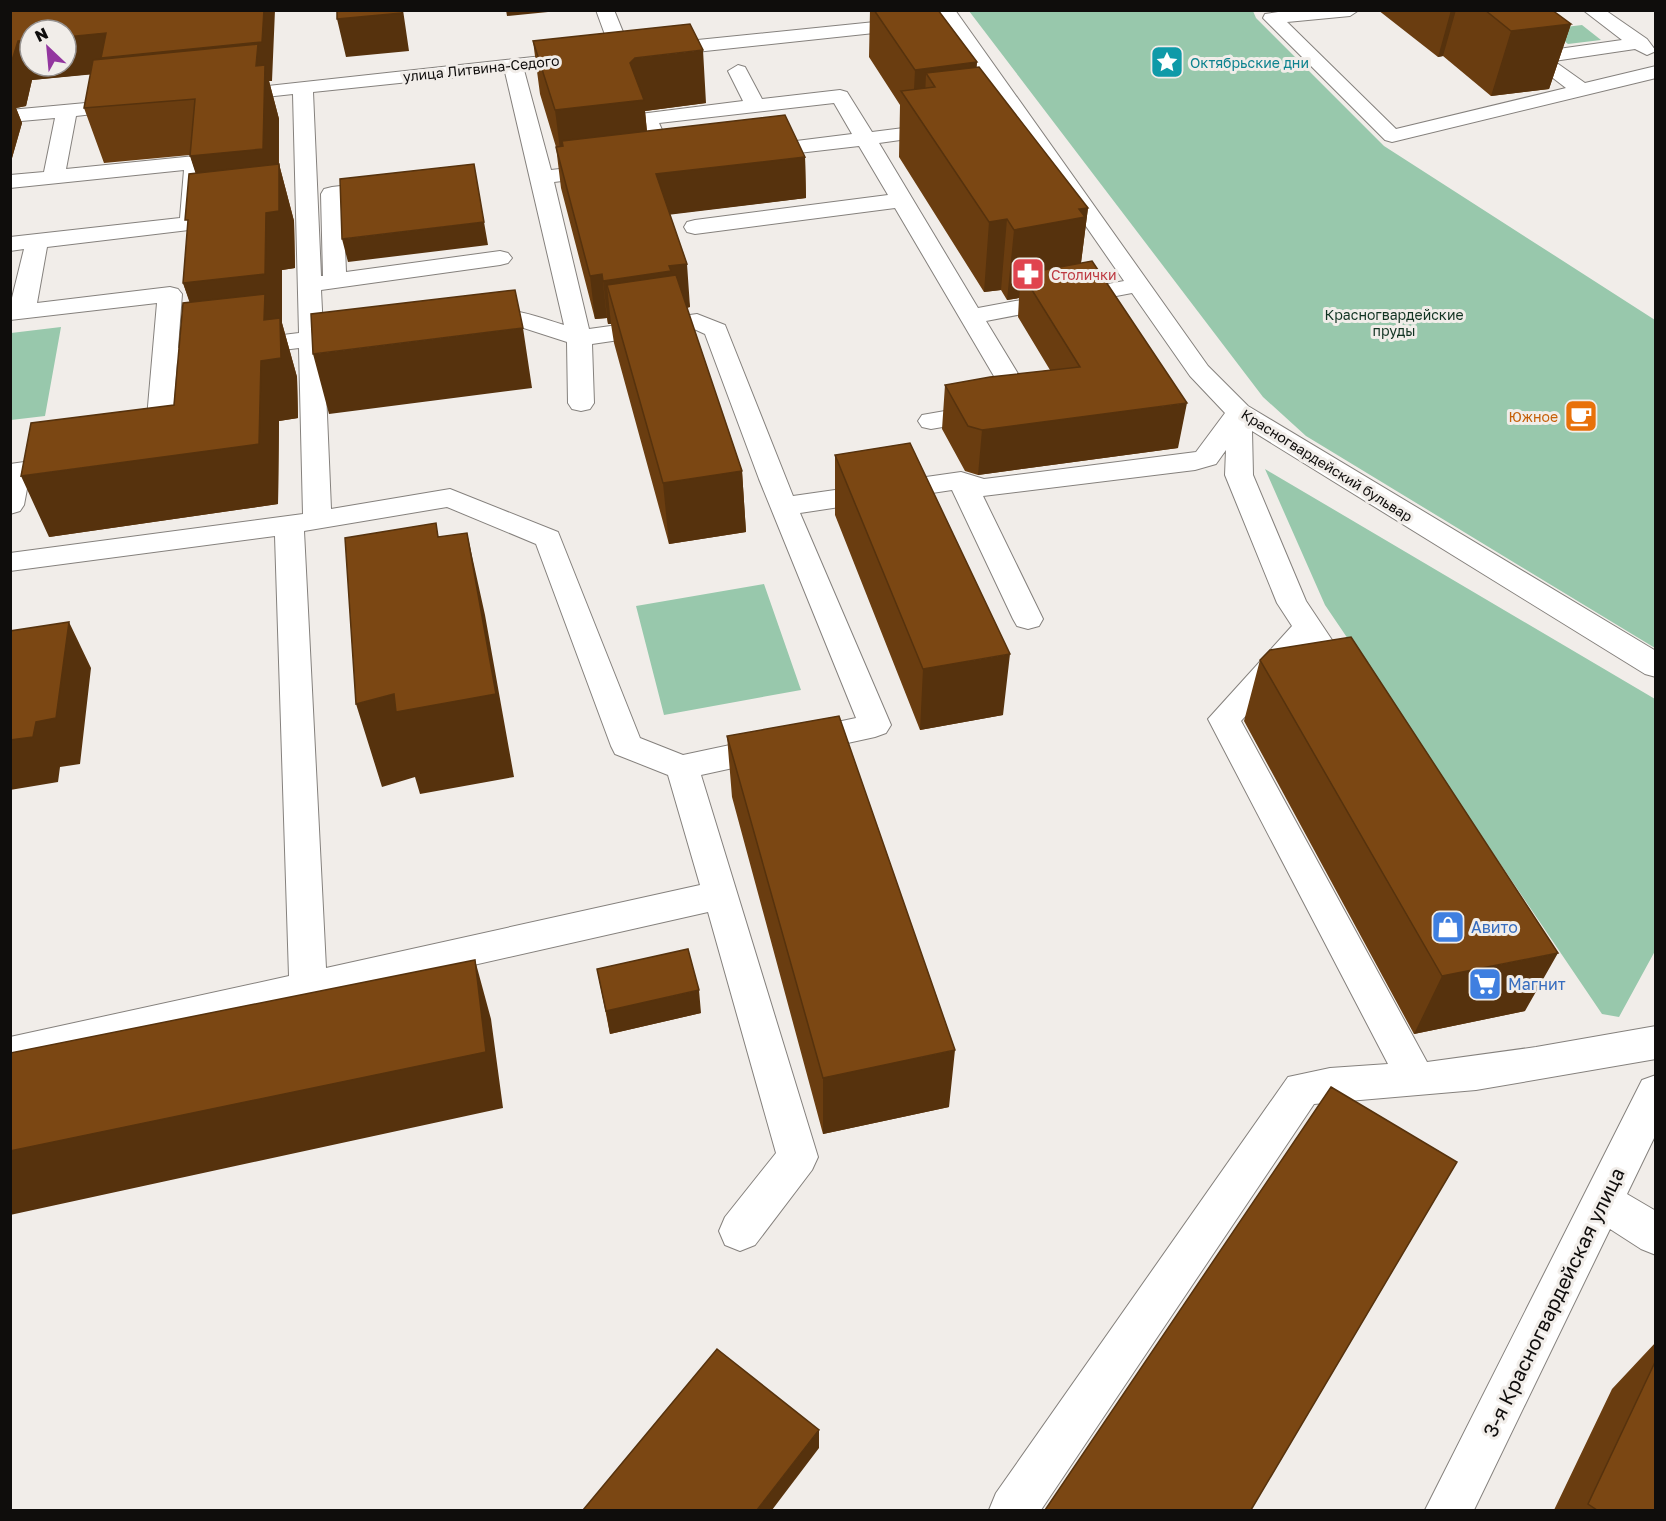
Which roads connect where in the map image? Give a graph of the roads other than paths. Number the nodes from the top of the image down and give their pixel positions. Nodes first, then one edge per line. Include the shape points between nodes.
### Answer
1 (605, 10) edge
2 (1350, 10) edge
3 (1592, 10) edge
4 (948, 15) edge
5 (1640, 43) junction
6 (622, 54) junction
7 (1656, 55) edge
8 (513, 65) junction
9 (738, 71) dead end
10 (1656, 72) edge
11 (303, 87) junction
12 (1582, 90) junction
13 (209, 97) edge
14 (150, 103) edge
15 (755, 106) junction
16 (67, 111) junction
17 (10, 116) edge
18 (968, 126) edge
19 (865, 138) junction
20 (736, 154) edge
21 (689, 160) edge
22 (665, 162) junction
23 (643, 165) edge
24 (620, 168) edge
25 (54, 177) junction
26 (542, 177) junction
27 (10, 182) edge
28 (400, 187) edge
29 (902, 200) junction
30 (307, 210) junction
31 (282, 213) edge
32 (247, 217) edge
33 (190, 223) junction
34 (695, 227) dead end
35 (37, 241) junction
36 (10, 244) edge
37 (500, 258) dead end
38 (335, 281) junction
39 (310, 284) junction
40 (1138, 285) junction
41 (17, 313) edge
42 (972, 316) junction
43 (449, 321) edge
44 (380, 330) edge
45 (311, 338) junction
46 (579, 338) junction
47 (165, 357) junction
48 (581, 403) dead end
49 (1239, 412) junction
50 (931, 421) dead end
51 (134, 455) edge
52 (87, 462) edge
53 (14, 472) edge
54 (961, 480) junction
55 (10, 505) edge
56 (786, 506) junction
57 (303, 522) junction
58 (10, 562) edge
59 (1028, 619) dead end
60 (1308, 627) junction
61 (1335, 666) edge
62 (1656, 666) edge
63 (682, 767) junction
64 (722, 895) junction
65 (308, 988) junction
66 (1656, 1042) edge
67 (10, 1054) edge
68 (1416, 1080) junction
69 (1656, 1092) edge
70 (1604, 1202) junction
71 (740, 1231) dead end
72 (1656, 1235) edge
73 (1013, 1510) edge
74 (1449, 1510) edge

1 - 6 street
2 - 12 street via 1272,18 1392,136
3 - 5 street
4 - 6 street, улица Литвина-Седого via 841,23
4 - 40 street, Красногвардейский бульвар via 1011,121
5 - 7 street
5 - 12 street via 1537,58
6 - 8 street, улица Литвина-Седого
8 - 11 street, улица Литвина-Седого
8 - 26 street
9 - 15 street
10 - 12 street
11 - 13 street, улица Литвина-Седого
11 - 30 street
14 - 16 street
15 - 19 street via 840,96
15 - 22 street via 647,118
16 - 17 street
16 - 25 street
18 - 19 street
19 - 20 street
19 - 29 street
21 - 22 street
22 - 23 street
24 - 26 street
25 - 27 street
25 - 33 street via 195,162
26 - 46 street
28 - 38 street via 332,194
29 - 34 street
29 - 42 street
30 - 31 street
30 - 39 street
32 - 33 street
33 - 35 street
35 - 36 street
35 - 41 street
37 - 38 street
38 - 39 street
39 - 45 street
40 - 42 street
40 - 49 street, Красногвардейский бульвар via 1198,371
41 - 47 street via 170,294
42 - 50 street via 1024,405
43 - 46 street via 506,315
44 - 45 street
45 - 47 street
45 - 57 street
46 - 48 street
46 - 56 street via 697,321 716,330 757,445
47 - 51 street via 157,452
49 - 54 street via 1206,458 1195,462 981,488
49 - 60 street via 1239,475 1292,603
49 - 62 street, Красногвардейский бульвар
52 - 53 street
53 - 55 street
54 - 56 street
54 - 59 street
56 - 63 street via 876,725
57 - 58 street
57 - 63 street via 450,498 548,538 627,746
57 - 65 street
60 - 61 street
60 - 68 street via 1224,719
63 - 64 street
64 - 65 street
64 - 71 street via 798,1157
65 - 67 street
66 - 68 street
68 - 73 street via 1302,1089
69 - 70 street, 3-я Красногвардейская улица
70 - 72 street
70 - 74 street, 3-я Красногвардейская улица

